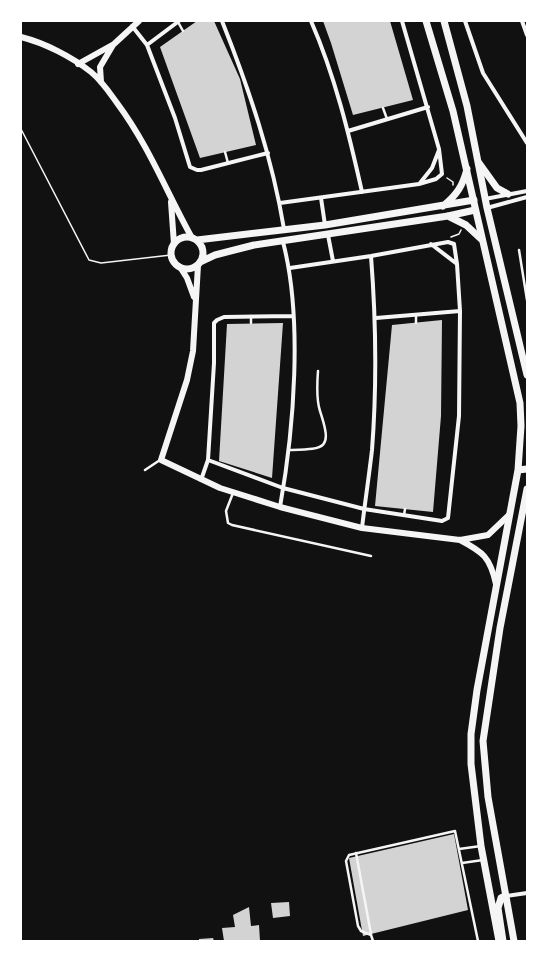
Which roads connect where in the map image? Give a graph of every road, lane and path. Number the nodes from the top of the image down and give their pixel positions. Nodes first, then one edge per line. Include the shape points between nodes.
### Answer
1 (139, 21) edge
2 (179, 21) edge
3 (222, 21) edge
4 (311, 21) edge
5 (402, 21) edge
6 (426, 21) edge
7 (444, 21) edge
8 (465, 21) edge
9 (522, 21) edge
10 (132, 26) junction
11 (183, 31) dead end
12 (527, 35) edge
13 (21, 37) edge
14 (114, 44) junction
15 (147, 45) junction
16 (78, 64) junction
17 (101, 82) junction
18 (428, 106) junction
19 (383, 108) dead end
20 (387, 119) junction
21 (21, 129) edge
22 (348, 130) junction
23 (527, 143) edge
24 (439, 149) junction
25 (225, 152) dead end
26 (268, 153) junction
27 (228, 163) junction
28 (479, 163) junction
29 (467, 168) junction
30 (442, 174) junction
31 (419, 184) junction
32 (527, 191) edge
33 (362, 192) junction
34 (508, 194) junction
35 (455, 195) junction
36 (527, 197) edge
37 (321, 198) junction
38 (485, 199) junction
39 (171, 200) junction
40 (474, 200) junction
41 (280, 203) junction
42 (441, 207) junction
43 (487, 208) junction
44 (475, 210) junction
45 (448, 216) junction
46 (463, 224) junction
47 (325, 225) junction
48 (284, 229) junction
49 (328, 235) junction
50 (195, 239) junction
51 (481, 239) junction
52 (283, 242) junction
53 (452, 243) junction
54 (174, 244) junction
55 (431, 244) junction
56 (518, 250) dead end
57 (171, 254) junction
58 (371, 256) junction
59 (333, 261) junction
60 (199, 264) junction
61 (457, 264) junction
62 (180, 267) junction
63 (290, 268) junction
64 (527, 300) edge
65 (196, 304) junction
66 (460, 311) junction
67 (416, 314) junction
68 (251, 316) junction
69 (293, 316) junction
70 (376, 318) junction
71 (252, 323) dead end
72 (416, 323) dead end
73 (318, 371) dead end
74 (527, 374) edge
75 (289, 450) junction
76 (161, 460) junction
77 (208, 460) junction
78 (527, 469) edge
79 (145, 470) dead end
80 (518, 470) junction
81 (201, 480) junction
82 (283, 488) junction
83 (527, 489) edge
84 (233, 492) junction
85 (280, 507) junction
86 (364, 509) junction
87 (405, 509) dead end
88 (510, 514) junction
89 (404, 515) junction
90 (362, 528) junction
91 (460, 540) junction
92 (371, 556) dead end
93 (496, 584) junction
94 (481, 846) junction
95 (459, 849) junction
96 (356, 853) junction
97 (483, 860) junction
98 (462, 863) junction
99 (527, 893) edge
100 (505, 896) junction
101 (372, 935) junction
102 (373, 941) edge
103 (478, 941) edge
104 (499, 941) edge
105 (503, 941) edge
106 (514, 941) edge

1 - 10 street
2 - 11 lane
2 - 15 street
3 - 26 street via 246,81
4 - 22 street via 323,48
5 - 18 street
6 - 29 main road via 446,82
7 - 28 main road
8 - 23 street via 483,73
9 - 12 street
10 - 14 street
10 - 15 street
13 - 16 street via 35,40
14 - 16 street
14 - 17 street via 100,67
15 - 27 street via 190,166 201,170
16 - 17 street
17 - 39 street via 136,129 155,163
18 - 20 street
18 - 24 street
19 - 20 lane
20 - 22 street
21 - 57 path via 89,260 102,262
22 - 33 street
24 - 30 street
24 - 31 street via 432,168
25 - 27 lane
26 - 27 street
26 - 41 street
28 - 34 main road via 497,188
28 - 38 main road
29 - 35 main road
29 - 40 main road
30 - 31 street via 436,180
30 - 35 path via 453,182 452,192
31 - 33 street
32 - 34 street
33 - 37 street
34 - 38 street
35 - 42 main road
36 - 43 street
37 - 41 street
37 - 47 street
38 - 40 main road
38 - 43 main road
39 - 50 street
39 - 54 street
40 - 42 main road
40 - 44 main road
41 - 48 street
42 - 47 main road
43 - 44 main road
43 - 74 main road
44 - 45 main road
44 - 51 main road
45 - 46 main road
45 - 49 main road
46 - 51 main road
46 - 53 path via 459,234 451,236
47 - 48 main road
48 - 50 main road
49 - 52 main road
49 - 59 street
50 - 54 main road via 182,238
50 - 60 main road via 203,253
51 - 80 main road via 520,403
52 - 60 main road via 254,245 214,255
52 - 63 street
53 - 55 street
53 - 61 street
54 - 57 main road
55 - 58 street
55 - 61 street
56 - 64 lane
57 - 62 main road
58 - 59 street
58 - 70 street
59 - 63 street
60 - 62 main road via 190,268
60 - 65 street
61 - 66 street
62 - 65 street via 187,278
63 - 69 street
65 - 76 street via 193,350 187,380
66 - 67 street
66 - 89 street via 459,416 449,516 447,520 442,521
67 - 70 street
67 - 72 lane
68 - 69 street
68 - 71 lane
68 - 77 street via 224,316 214,324
69 - 75 street via 294,367
70 - 86 street via 372,450
73 - 75 lane via 318,398 325,422 326,439 324,444 315,449
75 - 82 street
76 - 79 lane
76 - 81 street
77 - 81 street
77 - 82 street
78 - 80 main road
80 - 88 main road
81 - 84 street
82 - 85 street
82 - 86 street
83 - 100 main road via 500,628 483,741 488,797
84 - 85 street
84 - 92 lane via 226,514 228,523 232,525
85 - 90 street
86 - 89 street
86 - 90 street
87 - 89 lane
88 - 91 street via 488,535
88 - 93 main road
90 - 91 street
91 - 93 street via 483,553 490,561
93 - 94 main road via 476,690 471,734 471,764
94 - 95 lane
94 - 97 main road
95 - 96 lane via 455,831
95 - 98 lane
96 - 101 lane
96 - 101 lane via 349,855 346,861 358,926 361,931
97 - 98 lane
97 - 104 main road
98 - 103 lane
99 - 100 street
100 - 105 main road via 501,898 498,908
100 - 106 main road
101 - 102 lane

